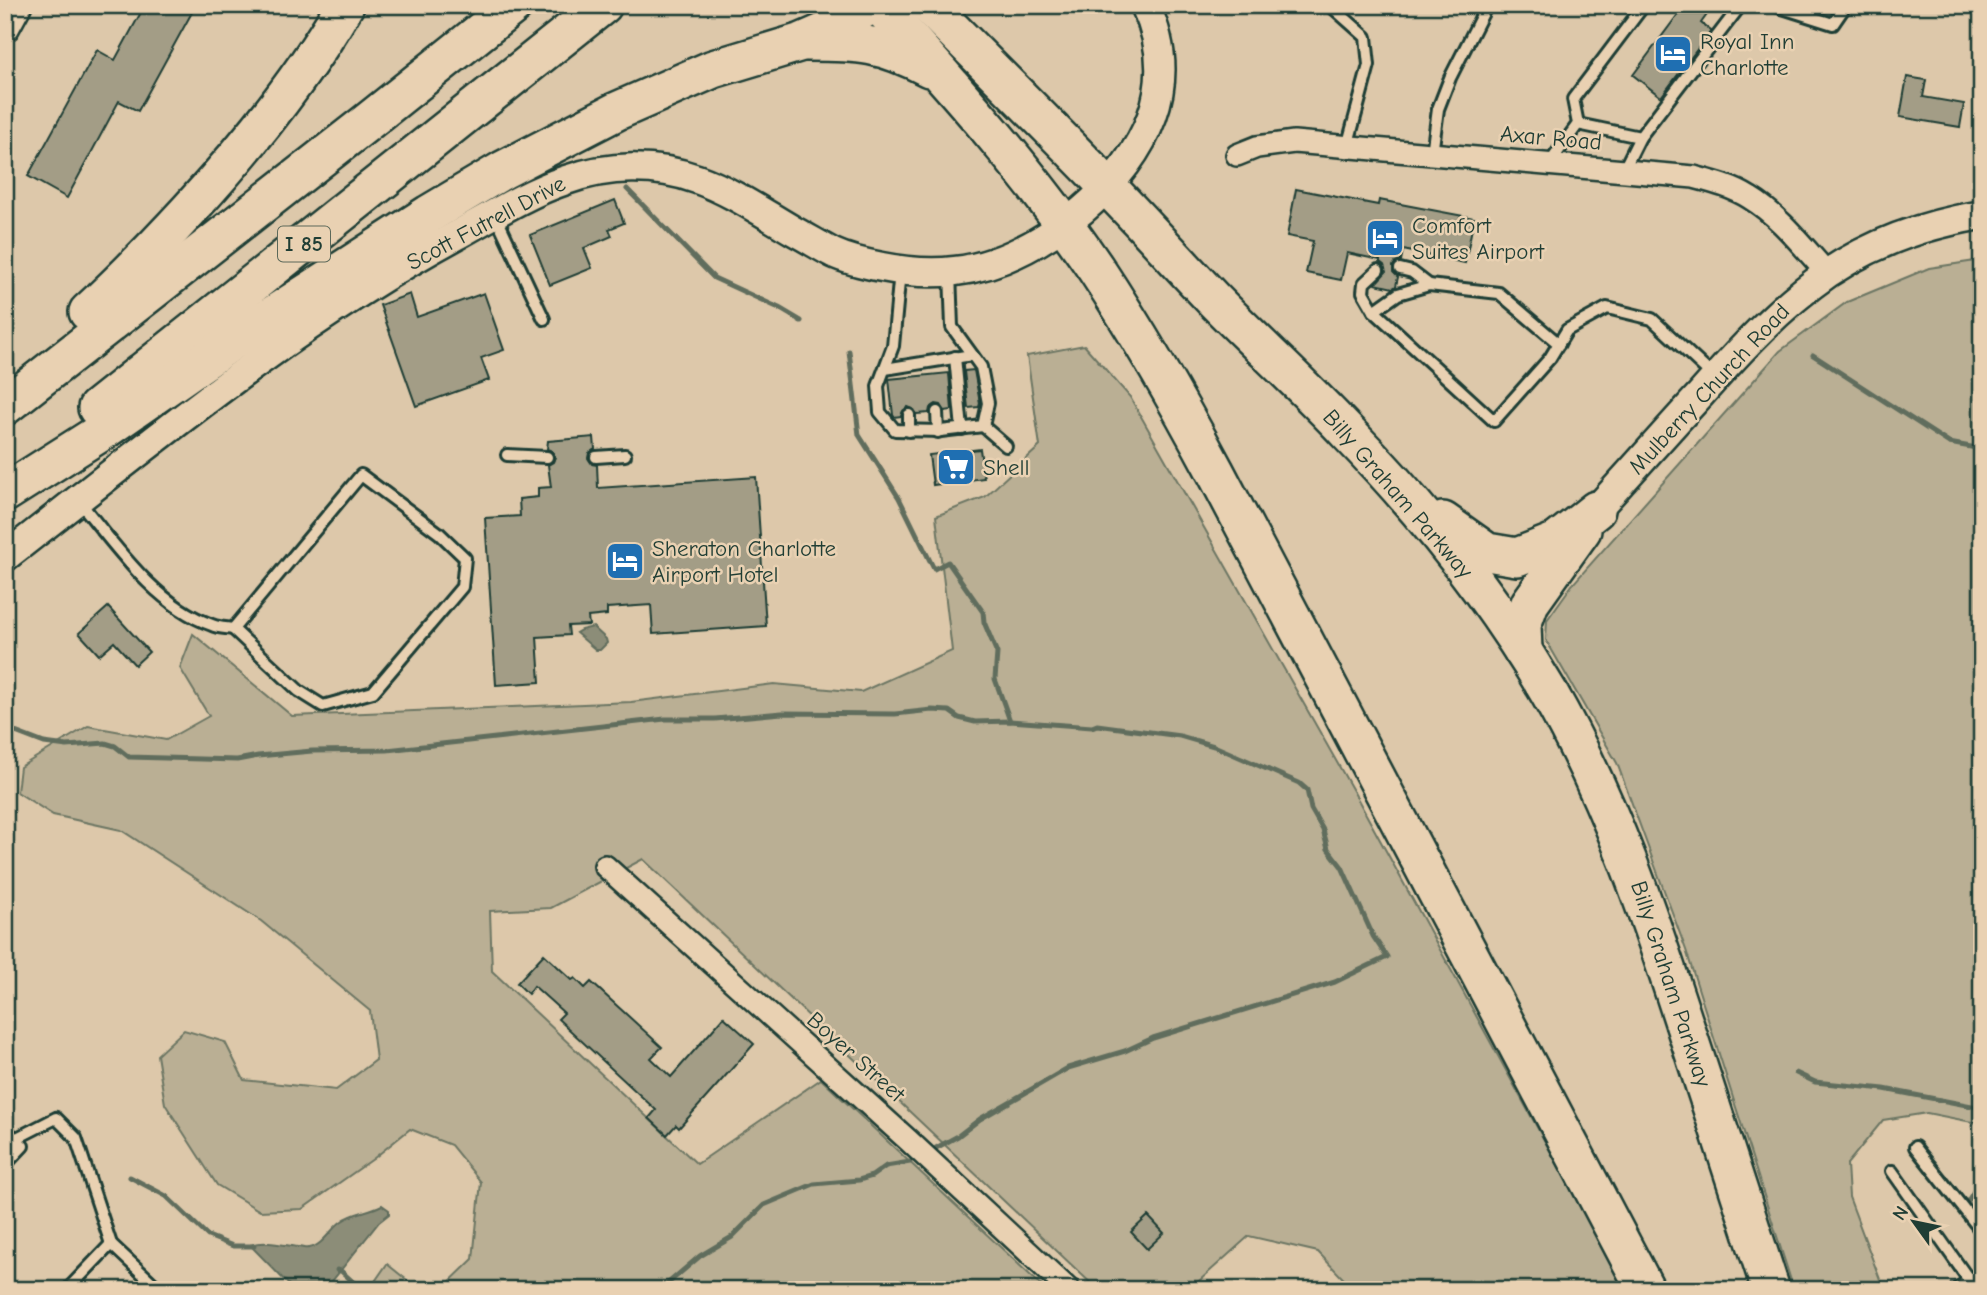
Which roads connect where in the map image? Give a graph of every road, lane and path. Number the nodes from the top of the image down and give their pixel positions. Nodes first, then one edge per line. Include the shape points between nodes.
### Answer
1 (17, 5) edge
2 (345, 5) edge
3 (513, 5) edge
4 (603, 5) edge
5 (871, 5) edge
6 (879, 5) edge
7 (928, 5) edge
8 (1145, 5) edge
9 (1330, 5) edge
10 (1487, 5) edge
11 (1644, 5) edge
12 (1741, 5) edge
13 (1773, 5) edge
14 (1846, 5) edge
15 (5, 27) edge
16 (802, 42) junction
17 (944, 75) junction
18 (1578, 124) junction
19 (1640, 137) junction
20 (1347, 146) junction
21 (1432, 154) junction
22 (1237, 155) dead end
23 (1549, 164) junction
24 (1623, 171) junction
25 (1107, 186) junction
26 (495, 214) junction
27 (1982, 215) edge
28 (1064, 225) junction
29 (1400, 269) dead end
30 (1378, 270) dead end
31 (900, 271) junction
32 (950, 272) junction
33 (1828, 274) junction
34 (1429, 285) junction
35 (1374, 311) junction
36 (544, 319) dead end
37 (1559, 344) junction
38 (972, 355) junction
39 (955, 357) junction
40 (933, 361) junction
41 (906, 365) junction
42 (885, 369) junction
43 (934, 374) dead end
44 (906, 377) dead end
45 (1715, 378) junction
46 (5, 388) edge
47 (5, 406) edge
48 (937, 412) dead end
49 (909, 415) dead end
50 (983, 426) junction
51 (962, 429) junction
52 (909, 431) junction
53 (938, 432) junction
54 (1006, 446) dead end
55 (507, 455) dead end
56 (625, 455) dead end
57 (547, 457) dead end
58 (596, 457) dead end
59 (1386, 472) junction
60 (5, 481) edge
61 (5, 493) edge
62 (78, 500) junction
63 (1596, 510) junction
64 (5, 557) edge
65 (233, 629) junction
66 (1523, 651) junction
67 (605, 866) dead end
68 (5, 1129) edge
69 (15, 1139) junction
70 (1915, 1147) dead end
71 (5, 1165) edge
72 (1892, 1171) dead end
73 (1982, 1232) edge
74 (111, 1244) junction
75 (1982, 1272) edge
76 (1969, 1280) junction
77 (67, 1290) edge
78 (160, 1290) edge
79 (1069, 1290) edge
80 (1646, 1290) edge
81 (1770, 1290) edge
82 (1955, 1290) edge

1 - 15 street
2 - 46 highway via 302,73 214,183 130,274
3 - 47 highway, I 85
4 - 60 highway, I 85
5 - 16 highway
6 - 17 highway
7 - 25 highway, Billy Graham Parkway
8 - 25 street, Scott Futrell Drive via 1159,47 1158,99 1136,150
9 - 20 lane via 1366,37 1369,65
10 - 21 lane via 1438,109
11 - 18 lane via 1573,99
12 - 19 lane
13 - 14 lane via 1833,24
16 - 17 highway via 876,45
16 - 61 highway via 701,75 617,111 503,170 231,342
17 - 28 highway
18 - 19 lane
18 - 23 lane
19 - 24 lane
20 - 21 street, Axar Road
20 - 22 street, Axar Road via 1294,142
21 - 23 street, Axar Road
23 - 24 street, Axar Road
24 - 33 street, Axar Road via 1694,177 1748,197 1780,222
25 - 28 street, Scott Futrell Drive
25 - 59 highway, Billy Graham Parkway
26 - 31 street, Scott Futrell Drive via 577,176 609,170 666,171 725,191 834,254
26 - 36 lane
26 - 62 street, Scott Futrell Drive via 317,321 207,399
27 - 33 street, Mulberry Church Road via 1893,239
28 - 32 street, Scott Futrell Drive via 1018,253
28 - 80 highway via 1170,388
29 - 34 lane
30 - 35 lane via 1364,283 1363,292
31 - 32 street, Scott Futrell Drive
31 - 42 lane via 893,345
32 - 38 lane via 952,327
33 - 45 street, Mulberry Church Road via 1792,301
34 - 35 lane via 1398,294
34 - 37 lane via 1499,293
35 - 37 lane via 1494,421
37 - 45 lane via 1567,330 1607,309 1652,319
38 - 39 lane
38 - 50 lane via 981,367 988,403
39 - 40 lane
39 - 51 lane
40 - 41 lane
40 - 43 lane
41 - 42 lane
41 - 44 lane
42 - 52 lane via 878,386 880,412 895,430
45 - 63 street, Mulberry Church Road
48 - 53 lane
49 - 52 lane
50 - 51 lane
50 - 54 lane
51 - 53 lane
52 - 53 lane
55 - 57 lane
56 - 58 lane
59 - 63 highway via 1487,552 1517,557 1557,541
59 - 66 highway, Billy Graham Parkway via 1470,574
62 - 64 street, Scott Futrell Drive
62 - 65 lane via 170,603 213,626
63 - 66 highway via 1530,603 1522,625
65 - 65 lane via 299,691 323,706 373,692 462,587 465,558 361,475
66 - 81 highway, Billy Graham Parkway via 1586,762 1631,864
67 - 79 street, Boyer Street
68 - 69 lane
69 - 71 lane via 23,1146
69 - 74 lane via 56,1118 76,1138
70 - 73 lane
72 - 76 lane
74 - 77 lane
74 - 78 lane
75 - 76 lane
76 - 82 lane

